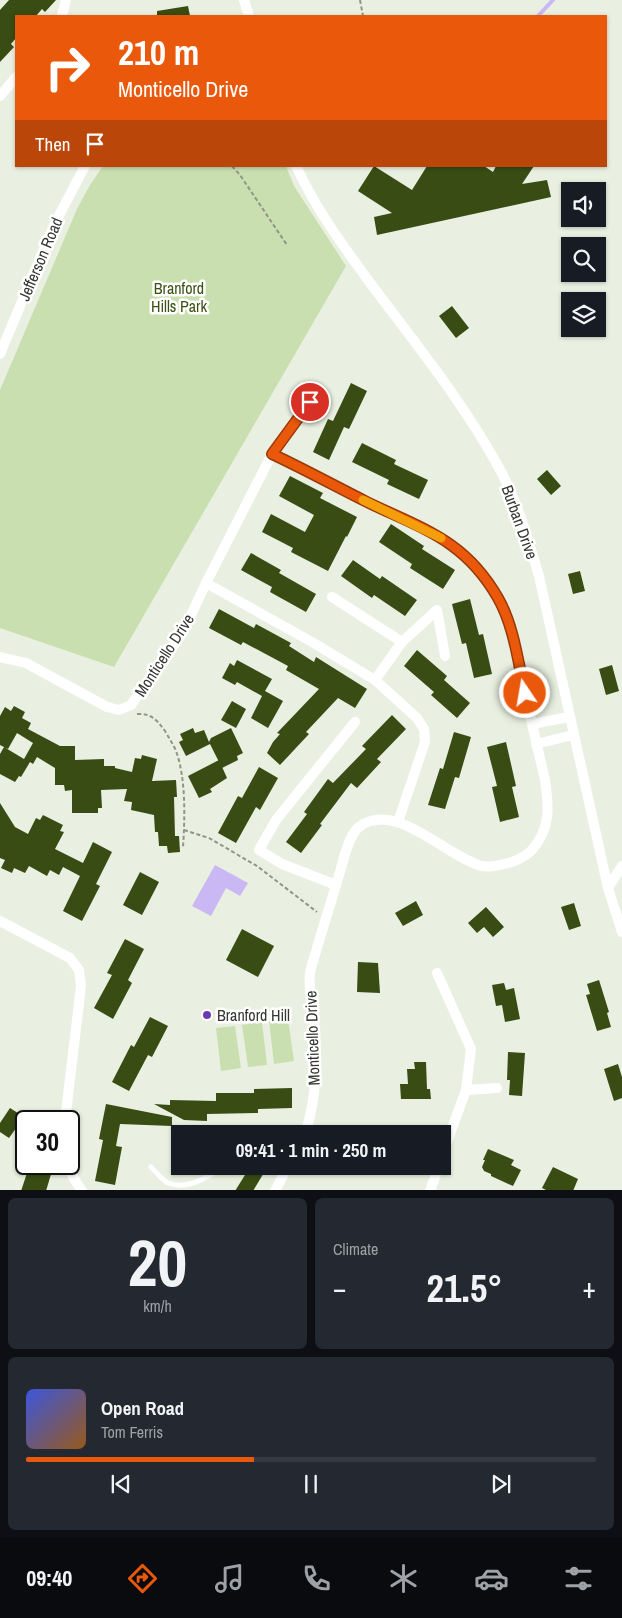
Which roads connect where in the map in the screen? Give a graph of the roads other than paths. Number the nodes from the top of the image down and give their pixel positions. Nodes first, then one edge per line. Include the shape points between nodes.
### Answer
1 (66, 0) edge
2 (244, 0) edge
3 (62, 15) edge
4 (249, 15) edge
5 (15, 78) edge
6 (0, 96) edge
7 (84, 167) edge
8 (297, 167) edge
9 (0, 354) edge
10 (310, 402) dead end
11 (272, 454) junction
12 (206, 583) junction
13 (332, 598) dead end
14 (402, 642) junction
15 (445, 656) dead end
16 (0, 658) edge
17 (375, 680) junction
18 (569, 717) junction
19 (355, 722) dead end
20 (532, 724) junction
21 (573, 734) junction
22 (536, 744) junction
23 (398, 822) junction
24 (622, 866) edge
25 (336, 884) junction
26 (608, 888) junction
27 (0, 920) edge
28 (622, 932) edge
29 (437, 974) dead end
30 (497, 1088) dead end
31 (466, 1090) junction
32 (66, 1110) edge
33 (308, 1125) edge
34 (451, 1131) edge
35 (151, 1167) dead end
36 (72, 1175) edge
37 (211, 1175) edge
38 (283, 1175) edge
39 (436, 1175) edge
40 (82, 1190) edge
41 (275, 1190) edge
42 (432, 1190) edge

1 - 3 street
2 - 4 street
5 - 6 street
7 - 9 street, Jefferson Road via 54,225
8 - 18 street, Burban Drive via 321,215 454,396 499,468 528,537 539,576
10 - 11 street, Monticello Drive
11 - 12 street, Monticello Drive
11 - 20 street, Monticello Drive via 437,535 472,562 499,600 509,624
12 - 16 street, Monticello Drive via 183,632 131,705 120,710 107,707 26,663
12 - 17 street
13 - 14 street
14 - 15 street via 437,610
14 - 17 street
17 - 23 street via 417,718 424,729 425,742
18 - 20 street
18 - 21 street, Burban Drive
19 - 25 street via 276,820 259,850 282,864
20 - 22 street, Monticello Drive
21 - 22 street
21 - 26 street, Burban Drive
22 - 23 street, Monticello Drive via 549,806 544,831 525,857 511,863 483,866
23 - 25 street, Monticello Drive via 377,819 357,828
24 - 26 street
25 - 33 street, Monticello Drive via 310,972 317,1074
26 - 28 street, Burban Drive
27 - 32 street via 70,958 79,970 81,986
29 - 31 street via 471,1049
30 - 31 street
31 - 34 street
35 - 37 lane via 169,1183 180,1186 192,1186
36 - 40 street
38 - 41 street
39 - 42 street

